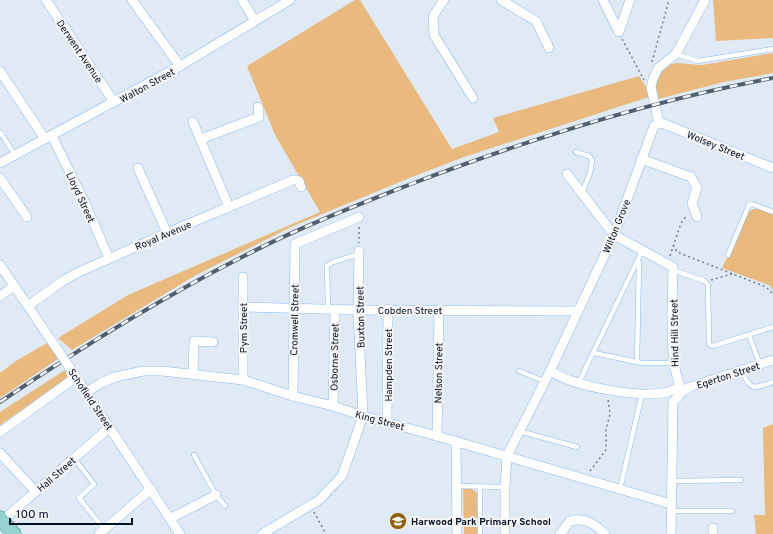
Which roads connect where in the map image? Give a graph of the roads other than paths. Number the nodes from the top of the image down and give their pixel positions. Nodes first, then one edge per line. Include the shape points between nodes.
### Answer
1 (46, 0) edge
2 (132, 0) edge
3 (242, 0) edge
4 (290, 0) edge
5 (444, 0) edge
6 (501, 0) edge
7 (603, 0) edge
8 (630, 0) edge
9 (705, 0) edge
10 (256, 21) junction
11 (549, 48) dead end
12 (773, 49) edge
13 (676, 54) junction
14 (180, 66) junction
15 (0, 71) edge
16 (473, 98) dead end
17 (114, 102) junction
18 (258, 107) dead end
19 (194, 122) dead end
20 (659, 123) junction
21 (0, 132) edge
22 (49, 138) junction
23 (201, 138) junction
24 (576, 152) dead end
25 (15, 155) junction
26 (641, 159) junction
27 (0, 163) edge
28 (138, 168) dead end
29 (773, 168) edge
30 (567, 174) dead end
31 (0, 178) edge
32 (301, 187) dead end
33 (582, 193) junction
34 (229, 207) junction
35 (773, 212) edge
36 (27, 217) dead end
37 (359, 217) road end
38 (697, 217) dead end
39 (167, 233) junction
40 (614, 235) junction
41 (643, 250) junction
42 (359, 252) joint
43 (728, 255) dead end
44 (109, 258) junction
45 (639, 259) junction
46 (0, 266) edge
47 (670, 266) junction
48 (243, 277) dead end
49 (14, 286) junction
50 (0, 296) edge
51 (28, 306) junction
52 (243, 308) junction
53 (294, 308) junction
54 (331, 309) junction
55 (388, 309) junction
56 (358, 310) junction
57 (439, 310) junction
58 (577, 311) junction
59 (773, 327) edge
60 (749, 335) junction
61 (213, 342) dead end
62 (594, 353) junction
63 (773, 360) edge
64 (637, 362) junction
65 (674, 363) junction
66 (760, 365) junction
67 (743, 370) junction
68 (519, 371) dead end
69 (550, 371) junction
70 (193, 374) junction
71 (76, 377) junction
72 (243, 380) junction
73 (544, 381) junction
74 (579, 382) junction
75 (773, 382) edge
76 (681, 388) junction
77 (87, 392) junction
78 (642, 394) junction
79 (293, 396) junction
80 (333, 406) junction
81 (364, 416) junction
82 (387, 422) junction
83 (110, 427) junction
84 (519, 431) junction
85 (0, 432) edge
86 (437, 436) junction
87 (456, 442) junction
88 (577, 447) dead end
89 (0, 453) edge
90 (194, 455) dead end
91 (506, 456) junction
92 (74, 458) junction
93 (741, 480) dead end
94 (672, 481) junction
95 (456, 486) junction
96 (505, 486) junction
97 (480, 487) junction
98 (151, 489) junction
99 (620, 489) junction
100 (35, 491) junction
101 (216, 495) junction
102 (225, 506) dead end
103 (671, 507) junction
104 (732, 511) dead end
105 (171, 518) junction
106 (7, 528) edge
107 (101, 532) edge
108 (180, 534) edge
109 (262, 534) edge
110 (457, 534) edge
111 (480, 534) edge
112 (505, 534) edge
113 (560, 534) edge
114 (605, 534) edge
115 (671, 534) edge

1 - 17 street, Derwent Avenue
2 - 14 street
3 - 10 street
4 - 10 street, Walton Street
5 - 16 street via 433,16 434,35
6 - 11 street via 536,21
7 - 8 street via 619,32
9 - 13 street
10 - 14 street, Walton Street
12 - 13 lane via 698,61
13 - 20 street via 658,68 652,82
14 - 17 street, Walton Street
15 - 22 street, Lloyd Street
17 - 22 street, Walton Street
18 - 23 street via 259,117
19 - 23 street
20 - 26 street, Wilton Grove via 654,126
20 - 29 street, Wolsey Street
21 - 25 lane
22 - 25 street, Walton Street
22 - 44 street, Lloyd Street via 84,201
23 - 34 street
24 - 33 lane via 589,156 592,160
25 - 27 street, Walton Street
26 - 38 street via 691,177 697,188 692,202
26 - 40 street, Wilton Grove
28 - 39 street
30 - 33 street
31 - 36 street
32 - 34 street, Royal Avenue via 299,182 293,180
33 - 40 street
34 - 39 street, Royal Avenue
35 - 43 lane via 749,205
37 - 53 street, Cromwell Street via 295,244
39 - 44 street, Royal Avenue
40 - 41 street
40 - 58 street, Wilton Grove
41 - 45 lane
41 - 47 street
42 - 54 lane via 327,266
42 - 56 street, Buxton Street
44 - 51 street, Royal Avenue via 64,280
45 - 62 lane
45 - 64 lane
46 - 49 street, Schofield Street
47 - 60 lane via 705,281 708,285 709,344 716,346
47 - 65 street, Hind Hill Street
48 - 52 street, Pym Street
49 - 50 street
49 - 51 street, Schofield Street
51 - 71 street, Schofield Street, bridge
52 - 53 street, Cobden Street
52 - 72 street, Pym Street
53 - 54 street, Cobden Street
53 - 79 street, Cromwell Street
54 - 56 street, Cobden Street
54 - 80 street, Osborne Street
55 - 56 street, Cobden Street
55 - 57 street, Cobden Street
55 - 82 street, Hampden Street
56 - 81 street, Buxton Street
57 - 58 street, Cobden Street
57 - 86 street, Nelson Street
58 - 69 street, Wilton Grove
59 - 60 lane
60 - 66 lane
61 - 70 street via 194,341
62 - 64 lane
62 - 74 lane
63 - 66 street, Egerton Street
64 - 65 lane
65 - 76 street, Hind Hill Street via 675,374
66 - 67 street, Egerton Street
67 - 75 lane via 746,381 752,387
67 - 76 street, Egerton Street
68 - 73 lane
69 - 73 street, Wilton Grove
69 - 74 street, Egerton Street
70 - 72 street, King Street
70 - 77 street, King Street via 143,371 115,378
71 - 77 street, Schofield Street
71 - 85 street
72 - 79 street, King Street
73 - 84 street, Wilton Grove
74 - 78 street, Egerton Street
76 - 78 street, Egerton Street via 669,392
76 - 94 street via 674,402
77 - 83 street, Schofield Street
78 - 99 lane
79 - 80 street, King Street
80 - 81 street, King Street
81 - 82 street, King Street
81 - 109 street via 342,476 319,500
82 - 86 street, King Street
83 - 92 street, Hall Street
83 - 98 street, Schofield Street
84 - 88 lane
84 - 91 street, Wilton Grove
86 - 87 street, King Street
87 - 91 street, King Street
87 - 95 street
89 - 100 street
90 - 101 lane
91 - 96 street
91 - 99 street, King Street
92 - 100 street, Hall Street
92 - 107 lane via 94,484 78,498
93 - 94 lane
94 - 103 street
95 - 97 lane
95 - 110 street
96 - 97 lane
96 - 112 street
97 - 111 lane
98 - 105 street, Schofield Street
98 - 107 street
99 - 103 street, King Street
100 - 106 street, Hall Street
101 - 102 lane
101 - 105 street
103 - 104 lane
103 - 115 street
105 - 108 street, Schofield Street
113 - 114 street via 570,521 580,519 590,521

